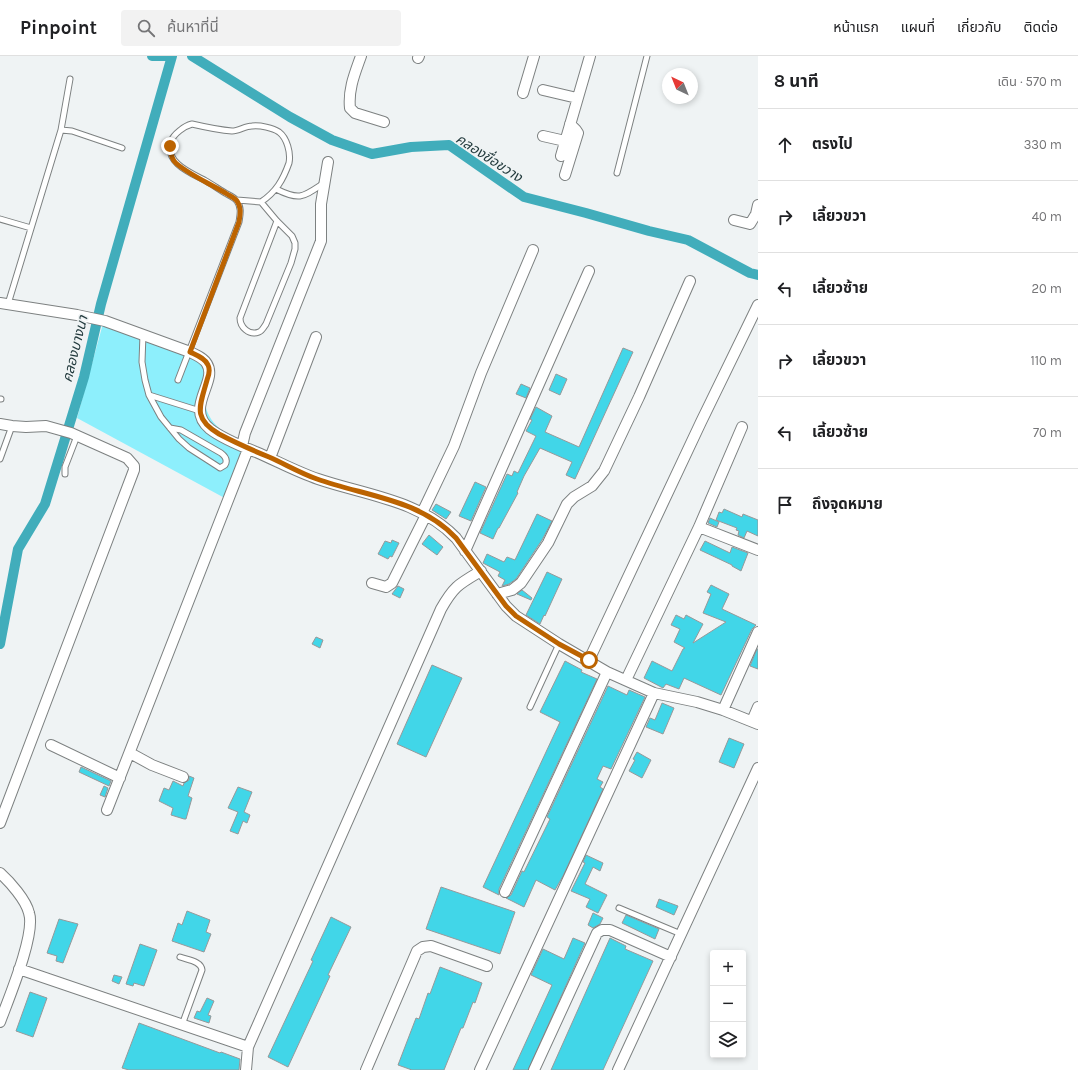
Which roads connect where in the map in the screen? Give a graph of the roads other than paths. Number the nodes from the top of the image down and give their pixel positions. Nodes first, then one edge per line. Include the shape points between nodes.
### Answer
1 (361, 56) edge
2 (534, 56) edge
3 (590, 56) edge
4 (647, 56) edge
5 (70, 79) dead end
6 (543, 90) dead end
7 (523, 93) dead end
8 (577, 98) junction
9 (384, 122) dead end
10 (570, 124) junction
11 (61, 130) junction
12 (543, 136) dead end
13 (565, 141) junction
14 (122, 148) dead end
15 (561, 156) dead end
16 (328, 162) dead end
17 (617, 173) dead end
18 (565, 175) dead end
19 (326, 182) junction
20 (276, 189) junction
21 (237, 200) junction
22 (261, 202) junction
23 (758, 205) edge
24 (0, 219) edge
25 (734, 220) dead end
26 (277, 222) junction
27 (31, 228) junction
28 (533, 250) dead end
29 (589, 270) dead end
30 (690, 281) dead end
31 (4, 303) edge
32 (758, 305) edge
33 (754, 325) edge
34 (143, 334) junction
35 (316, 337) dead end
36 (190, 352) junction
37 (178, 380) dead end
38 (149, 396) junction
39 (200, 412) junction
40 (0, 424) edge
41 (12, 426) junction
42 (742, 427) dead end
43 (170, 428) junction
44 (74, 434) junction
45 (245, 447) junction
46 (270, 458) junction
47 (0, 459) edge
48 (66, 474) dead end
49 (424, 514) junction
50 (699, 527) junction
51 (758, 550) edge
52 (465, 551) junction
53 (481, 571) junction
54 (372, 583) dead end
55 (497, 594) junction
56 (758, 632) edge
57 (559, 644) junction
58 (589, 660) junction
59 (607, 672) junction
60 (626, 680) junction
61 (654, 693) junction
62 (530, 707) dead end
63 (758, 707) edge
64 (723, 710) junction
65 (755, 722) edge
66 (51, 745) dead end
67 (130, 753) junction
68 (758, 768) edge
69 (183, 777) dead end
70 (120, 778) junction
71 (107, 810) dead end
72 (0, 823) edge
73 (0, 873) edge
74 (506, 892) dead end
75 (618, 908) dead end
76 (681, 934) junction
77 (671, 956) junction
78 (180, 957) dead end
79 (487, 966) dead end
80 (19, 969) junction
81 (0, 1022) edge
82 (182, 1025) junction
83 (248, 1047) junction
84 (246, 1070) edge
85 (366, 1070) edge
86 (480, 1070) edge
87 (534, 1070) edge
88 (618, 1070) edge

1 - 9 street via 351,87 350,108 355,113
2 - 7 street
3 - 8 street
4 - 17 lane
5 - 11 lane
6 - 8 street
8 - 10 street
10 - 13 street
10 - 18 street via 578,133
11 - 14 lane via 72,131
11 - 27 lane
12 - 13 street
13 - 15 street
16 - 19 street
19 - 20 lane via 298,197
19 - 45 street via 321,204 321,241 245,433
20 - 21 lane via 285,175 290,159 286,142 279,132 253,125 233,131 192,124 177,133 172,138 170,154 181,168
20 - 22 lane
21 - 22 lane
21 - 36 lane via 239,222
22 - 26 lane
23 - 25 street via 750,224
24 - 27 lane
26 - 26 lane via 240,318 243,328 251,332 258,333 266,324 295,249 292,236
27 - 31 lane
28 - 49 street
29 - 52 street
30 - 55 street via 604,471 592,486 567,504 548,543 521,583 512,590
31 - 34 street via 105,321
32 - 33 street
33 - 58 street via 697,429
34 - 36 street
34 - 38 lane via 142,362
35 - 46 street
36 - 37 lane
36 - 39 street via 205,361 209,369
38 - 39 lane
38 - 43 lane
39 - 45 street via 201,418 210,429
40 - 41 street
41 - 44 street via 46,426
41 - 47 lane
42 - 50 street
43 - 43 lane via 192,435 221,453 226,458 225,465 220,468 189,448
44 - 48 lane via 65,467
44 - 72 street via 128,458 134,470
45 - 46 street
45 - 67 street
46 - 49 street via 317,479 393,501
49 - 52 street via 448,530
49 - 54 street via 392,583 386,587
50 - 51 street
50 - 60 street
52 - 53 street
53 - 55 street
53 - 83 street via 456,585 441,609
55 - 57 street via 516,616
56 - 64 street
57 - 58 street
57 - 62 lane
58 - 59 street
59 - 60 street
59 - 74 street
60 - 61 street
61 - 64 street
61 - 86 street
63 - 65 street
64 - 65 street
66 - 70 street
67 - 69 street
67 - 70 street
68 - 76 street
70 - 71 street
73 - 80 street via 12,884 30,914 29,936
75 - 76 lane
76 - 77 street
77 - 87 street via 610,930 597,933
77 - 88 street
78 - 82 lane via 202,966
79 - 85 street via 431,946 423,946 417,952
80 - 81 street
80 - 82 street
82 - 83 street
83 - 84 street

